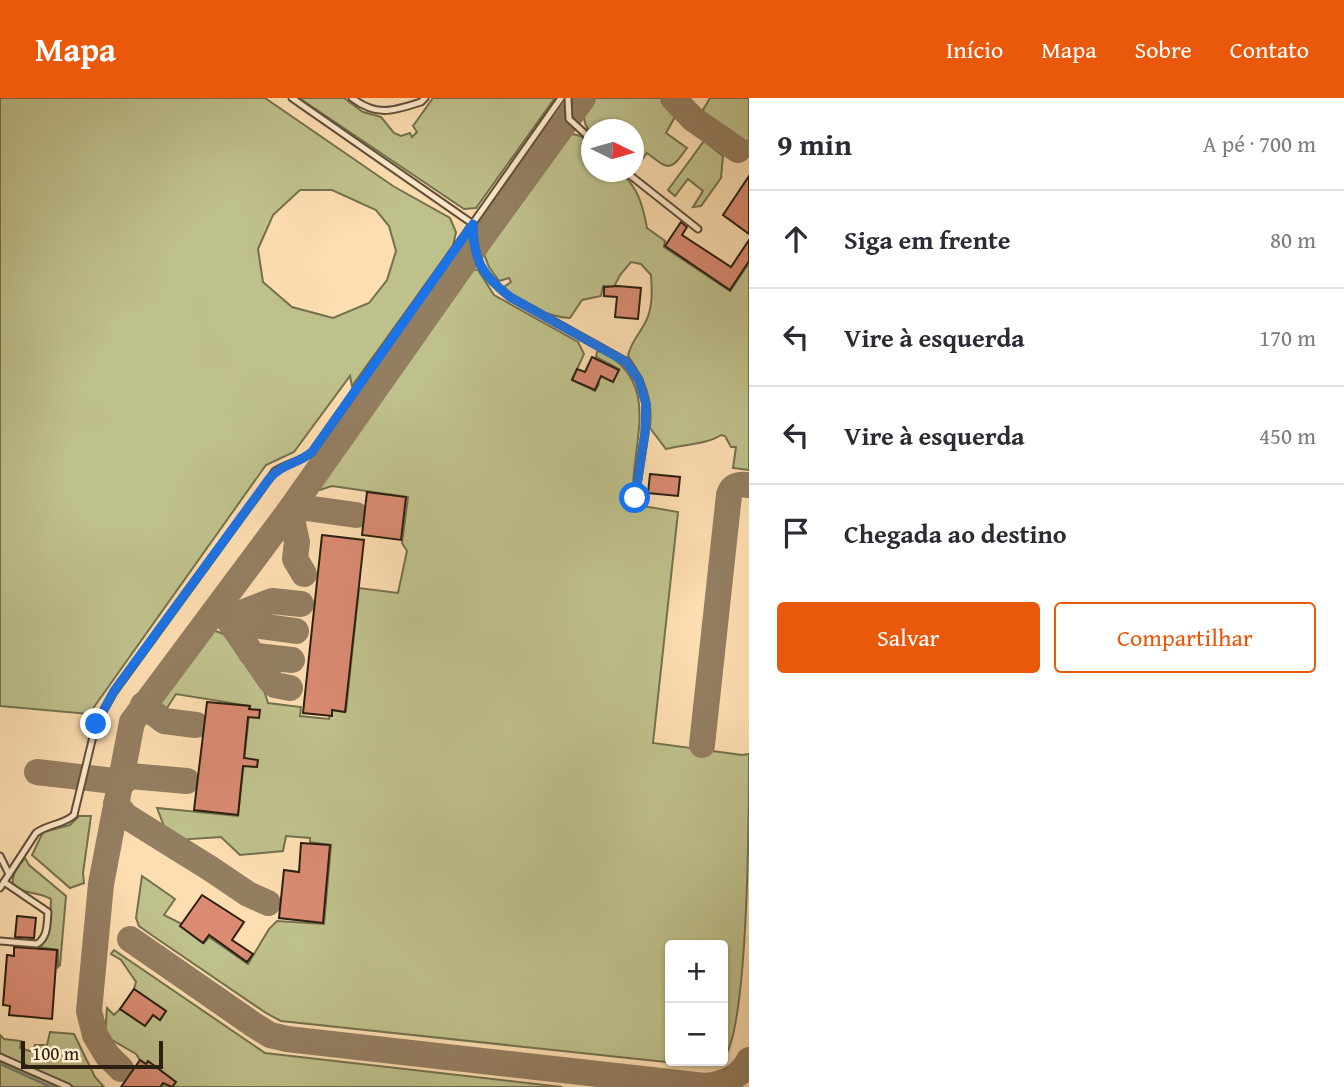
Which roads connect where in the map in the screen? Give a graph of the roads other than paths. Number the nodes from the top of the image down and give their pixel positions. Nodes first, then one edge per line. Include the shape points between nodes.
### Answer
1 (292, 98) edge
2 (352, 98) edge
3 (425, 98) edge
4 (561, 98) edge
5 (568, 98) edge
6 (581, 130) edge
7 (639, 182) edge
8 (473, 224) junction
9 (698, 229) dead end
10 (635, 498) dead end
11 (0, 856) edge
12 (9, 874) junction
13 (2, 885) edge
14 (0, 941) edge
15 (0, 1057) edge
16 (68, 1087) edge

1 - 8 lane
2 - 3 lane via 365,108 387,111
4 - 8 lane
5 - 6 lane via 569,119
7 - 9 lane
8 - 10 lane via 473,250 495,286 626,362 639,380 646,404
8 - 12 lane via 312,452 275,471 114,691 96,724 74,815 36,833
11 - 12 lane
12 - 13 lane
13 - 14 lane via 48,912 41,942
15 - 16 lane

